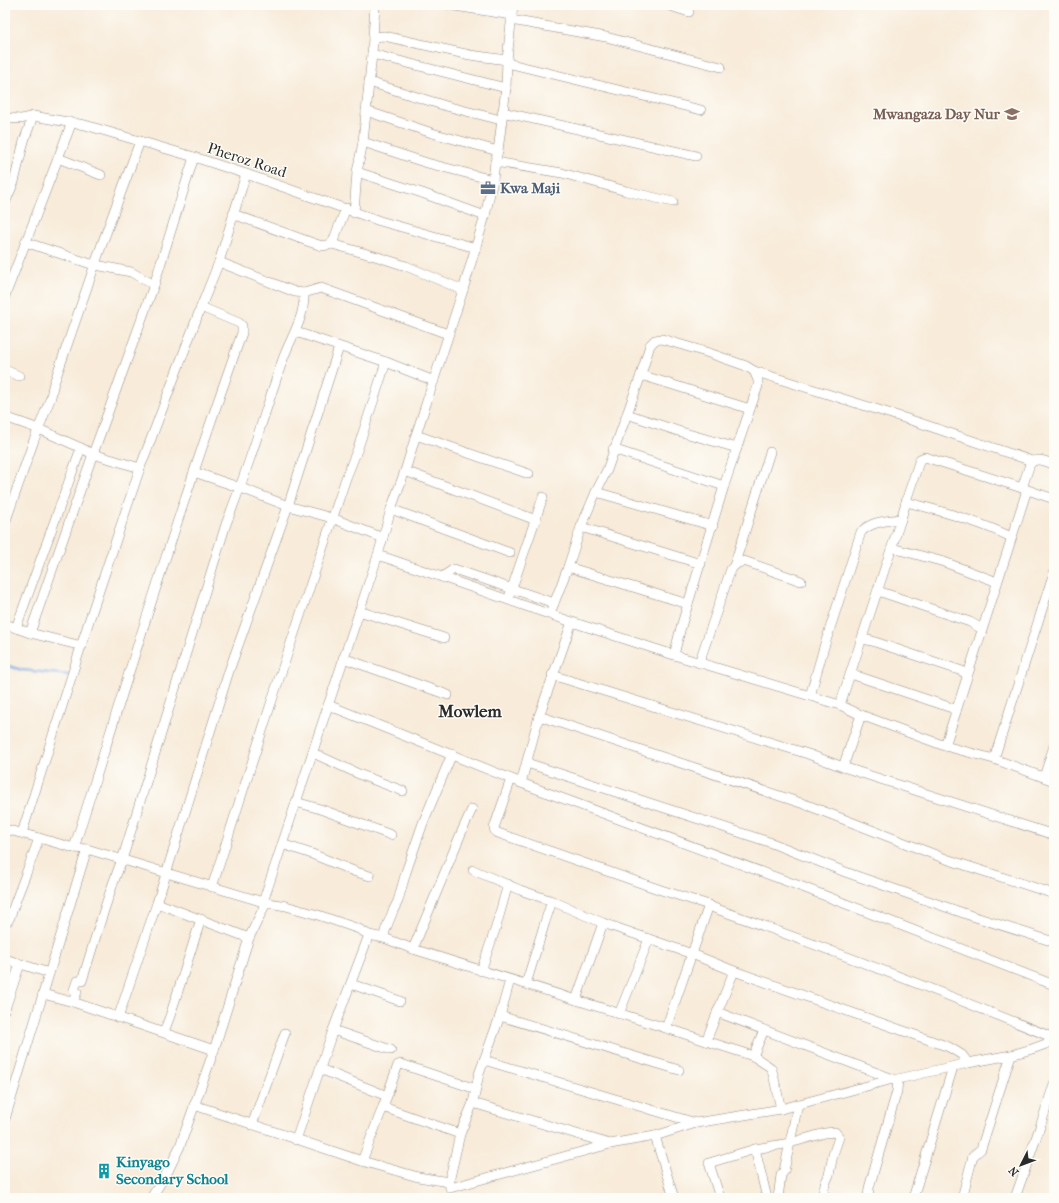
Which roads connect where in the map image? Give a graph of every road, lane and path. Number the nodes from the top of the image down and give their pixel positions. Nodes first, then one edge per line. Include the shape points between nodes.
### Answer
1 (375, 5) edge
2 (449, 5) edge
3 (513, 5) edge
4 (667, 5) edge
5 (689, 12) dead end
6 (511, 18) junction
7 (373, 37) junction
8 (372, 54) junction
9 (507, 62) junction
10 (721, 68) dead end
11 (369, 82) junction
12 (506, 88) junction
13 (701, 110) dead end
14 (366, 111) junction
15 (33, 116) junction
16 (502, 116) junction
17 (5, 118) edge
18 (72, 122) junction
19 (140, 141) junction
20 (363, 142) junction
21 (498, 151) junction
22 (696, 156) dead end
23 (194, 157) junction
24 (58, 158) junction
25 (495, 162) junction
26 (358, 172) junction
27 (246, 174) junction
28 (100, 175) dead end
29 (493, 180) junction
30 (9, 182) edge
31 (673, 202) dead end
32 (5, 203) edge
33 (350, 210) junction
34 (233, 214) junction
35 (485, 216) junction
36 (25, 242) junction
37 (332, 244) junction
38 (476, 248) junction
39 (219, 262) junction
40 (95, 265) junction
41 (154, 284) junction
42 (463, 290) junction
43 (304, 293) junction
44 (5, 296) edge
45 (201, 307) junction
46 (296, 332) junction
47 (448, 334) junction
48 (339, 346) junction
49 (386, 362) junction
50 (5, 370) edge
51 (754, 371) junction
52 (641, 375) junction
53 (20, 376) dead end
54 (434, 381) junction
55 (750, 409) junction
56 (627, 414) junction
57 (5, 416) edge
58 (39, 429) junction
59 (416, 435) junction
60 (81, 448) junction
61 (737, 448) junction
62 (613, 449) junction
63 (770, 452) dead end
64 (93, 454) junction
65 (1032, 461) junction
66 (1054, 464) edge
67 (140, 468) junction
68 (194, 472) junction
69 (405, 472) junction
70 (530, 474) dead end
71 (724, 486) junction
72 (241, 488) junction
73 (1024, 489) junction
74 (596, 492) junction
75 (543, 497) dead end
76 (1054, 499) edge
77 (906, 502) junction
78 (288, 506) junction
79 (391, 509) junction
80 (332, 518) junction
81 (901, 519) junction
82 (536, 520) junction
83 (5, 523) edge
84 (712, 526) junction
85 (581, 527) junction
86 (1011, 537) junction
87 (383, 538) junction
88 (892, 548) junction
89 (510, 553) dead end
90 (378, 555) junction
91 (701, 564) junction
92 (734, 566) junction
93 (568, 567) junction
94 (1054, 572) edge
95 (442, 577) junction
96 (801, 581) dead end
97 (997, 583) junction
98 (512, 589) junction
99 (878, 591) junction
100 (508, 599) junction
101 (554, 603) junction
102 (688, 604) junction
103 (359, 611) junction
104 (550, 614) junction
105 (572, 622) junction
106 (5, 624) edge
107 (16, 628) junction
108 (982, 629) junction
109 (30, 633) junction
110 (444, 638) dead end
111 (862, 639) junction
112 (82, 646) junction
113 (674, 655) junction
114 (343, 658) junction
115 (699, 663) junction
116 (851, 674) junction
117 (552, 675) junction
118 (967, 675) junction
119 (448, 694) dead end
120 (810, 696) junction
121 (328, 705) junction
122 (840, 705) junction
123 (956, 712) junction
124 (861, 715) junction
125 (539, 716) junction
126 (945, 746) junction
127 (1054, 746) edge
128 (312, 753) junction
129 (452, 754) junction
130 (994, 759) junction
131 (527, 763) junction
132 (843, 767) junction
133 (1044, 777) junction
134 (511, 779) junction
135 (1054, 781) edge
136 (521, 783) junction
137 (403, 791) dead end
138 (296, 802) junction
139 (472, 809) dead end
140 (5, 829) edge
141 (22, 833) junction
142 (390, 835) dead end
143 (1054, 835) edge
144 (39, 838) junction
145 (282, 844) junction
146 (74, 848) junction
147 (87, 849) junction
148 (122, 860) junction
149 (473, 870) dead end
150 (166, 873) junction
151 (370, 876) dead end
152 (508, 884) junction
153 (212, 887) junction
154 (1054, 894) edge
155 (552, 901) junction
156 (263, 902) junction
157 (157, 903) junction
158 (709, 905) junction
159 (201, 919) junction
160 (5, 921) edge
161 (603, 923) junction
162 (369, 935) junction
163 (249, 938) junction
164 (384, 938) junction
165 (649, 939) junction
166 (1054, 942) edge
167 (413, 949) junction
168 (692, 954) junction
169 (5, 959) edge
170 (20, 964) junction
171 (481, 971) junction
172 (734, 971) junction
173 (49, 973) junction
174 (510, 980) junction
175 (351, 984) junction
176 (526, 984) junction
177 (1054, 985) edge
178 (43, 994) junction
179 (576, 1000) junction
180 (400, 1001) dead end
181 (73, 1002) junction
182 (5, 1009) edge
183 (717, 1012) junction
184 (619, 1014) junction
185 (500, 1016) junction
186 (118, 1018) junction
187 (666, 1028) junction
188 (333, 1030) junction
189 (764, 1030) junction
190 (164, 1032) junction
191 (285, 1034) dead end
192 (1054, 1038) edge
193 (706, 1041) junction
194 (1054, 1041) edge
195 (214, 1050) junction
196 (391, 1050) dead end
197 (1011, 1055) junction
198 (753, 1056) junction
199 (484, 1060) junction
200 (968, 1063) junction
201 (954, 1067) junction
202 (320, 1069) junction
203 (679, 1070) dead end
204 (895, 1079) junction
205 (1054, 1084) edge
206 (476, 1089) junction
207 (387, 1096) junction
208 (473, 1103) junction
209 (798, 1104) junction
210 (194, 1105) junction
211 (383, 1107) junction
212 (781, 1109) junction
213 (5, 1119) edge
214 (696, 1123) junction
215 (252, 1125) junction
216 (460, 1134) junction
217 (655, 1136) junction
218 (296, 1140) junction
219 (790, 1143) junction
220 (610, 1144) junction
221 (755, 1149) junction
222 (362, 1161) junction
223 (449, 1182) junction
224 (151, 1198) edge
225 (674, 1198) edge
226 (720, 1198) edge
227 (767, 1198) edge
228 (778, 1198) edge
229 (822, 1198) edge
230 (868, 1198) edge
231 (913, 1198) edge
232 (962, 1198) edge
233 (1016, 1198) edge

1 - 7 street
2 - 6 street
3 - 6 street
4 - 5 street
6 - 9 street
6 - 10 street via 606,37
7 - 8 street
7 - 9 street via 384,36
8 - 11 street
8 - 12 street
9 - 12 street
9 - 13 street
11 - 14 street
11 - 16 street via 446,106
12 - 16 street
14 - 20 street
14 - 21 street
15 - 17 street, Pheroz Road via 21,119
15 - 18 street, Pheroz Road
15 - 30 street
16 - 21 street
16 - 22 street
18 - 19 street, Pheroz Road
18 - 24 street
19 - 23 street, Pheroz Road
19 - 40 street
20 - 26 street
20 - 29 street via 427,163
21 - 25 street
23 - 27 street, Pheroz Road
23 - 41 street
24 - 28 street
24 - 36 street
25 - 29 street
25 - 31 street via 562,173
26 - 33 street
26 - 35 street
27 - 33 street, Pheroz Road
27 - 34 street
29 - 35 street
30 - 32 street
33 - 37 street
33 - 38 street, Pheroz Road
34 - 37 street via 322,246
34 - 39 street
35 - 38 street
36 - 40 street
36 - 44 street
37 - 42 street via 406,266
38 - 42 street
39 - 43 street via 295,292
39 - 45 street
40 - 41 street via 131,272
40 - 58 street
41 - 64 street
42 - 47 street
43 - 46 street via 303,313
43 - 47 street via 321,288
45 - 67 street
45 - 68 street via 239,323 243,329
46 - 48 street
46 - 72 street via 284,357
47 - 54 street
48 - 49 street
48 - 78 street
49 - 54 street
49 - 80 street
50 - 53 street
51 - 52 street via 731,360 662,339 655,340 650,345
51 - 55 street via 758,386
51 - 65 street
52 - 55 street
52 - 56 street
54 - 59 street
55 - 61 street
56 - 61 street
56 - 62 street
57 - 58 street
58 - 60 street
58 - 83 street
59 - 69 street
59 - 70 street
60 - 64 street
60 - 107 street
61 - 71 street
62 - 71 street
62 - 74 street
63 - 92 street
64 - 67 street
64 - 109 street
65 - 66 street via 1035,459
65 - 73 street
67 - 112 street
68 - 72 street
68 - 146 street
69 - 79 street
69 - 82 street
71 - 84 street
72 - 78 street
72 - 148 street via 226,524
73 - 76 street
73 - 77 street via 925,457 920,458
73 - 86 street
74 - 84 street
74 - 85 street
75 - 82 street
77 - 81 street
77 - 86 street via 958,516
78 - 80 street
78 - 150 street via 229,671
79 - 87 street
79 - 89 street
80 - 87 street
80 - 153 street
81 - 88 street
81 - 120 street via 873,523 861,532
82 - 98 street
84 - 91 street
85 - 91 street
85 - 93 street
86 - 97 street
87 - 90 street
88 - 97 street via 944,562
88 - 99 street
90 - 95 street
90 - 103 street
91 - 102 street
92 - 96 street via 744,561
92 - 115 street
93 - 101 street
93 - 102 street
94 - 130 street
95 - 98 street via 454,569
95 - 100 street
97 - 108 street
98 - 100 street
98 - 101 street
99 - 108 street via 970,622
99 - 111 street
100 - 104 street
101 - 104 street
102 - 113 street
103 - 110 street
103 - 114 street
104 - 105 street
105 - 113 street
105 - 117 street
106 - 107 street
107 - 109 street
108 - 118 street
109 - 112 street
111 - 116 street
111 - 118 street via 962,671
112 - 141 street
113 - 115 street
114 - 119 street
114 - 121 street
115 - 120 street
116 - 122 street
116 - 123 street via 952,708
117 - 125 street
117 - 132 street
118 - 123 street
120 - 122 street
121 - 128 street
121 - 129 street
122 - 124 street
123 - 126 street
124 - 126 street
124 - 132 street
125 - 131 street
125 - 154 street via 807,805 946,859
126 - 130 street
127 - 133 street
128 - 137 street
128 - 138 street
129 - 134 street
129 - 164 street via 406,872
130 - 133 street
131 - 136 street
131 - 166 street via 768,842 848,873
132 - 143 street
133 - 135 street
134 - 136 street
134 - 158 street via 494,828 498,833
136 - 177 street via 805,888
138 - 142 street
138 - 145 street
139 - 167 street
140 - 141 street
141 - 144 street
144 - 146 street
144 - 160 street via 10,917
145 - 151 street
145 - 156 street
146 - 147 street
147 - 148 street
147 - 173 street
148 - 150 street
148 - 181 street via 82,981 77,981 74,990 77,992
149 - 152 street
150 - 153 street
150 - 157 street
152 - 155 street
152 - 171 street
153 - 156 street
155 - 161 street
155 - 176 street
156 - 162 street via 318,915 360,929
156 - 163 street via 264,907
157 - 159 street
157 - 186 street
158 - 168 street
158 - 192 street via 956,998
159 - 163 street
159 - 190 street
161 - 165 street
161 - 179 street
162 - 164 street
162 - 175 street
163 - 195 street
164 - 167 street
165 - 168 street
165 - 184 street
167 - 171 street
168 - 172 street
168 - 187 street
169 - 170 street
170 - 173 street
170 - 182 street
171 - 174 street
172 - 183 street
172 - 200 street via 949,1047 962,1055
173 - 178 street
174 - 176 street
174 - 185 street
175 - 180 street
175 - 188 street
176 - 179 street
178 - 181 street
178 - 213 street
179 - 184 street
181 - 186 street
183 - 189 street
183 - 193 street
184 - 187 street
185 - 199 street
185 - 203 street
186 - 190 street
187 - 193 street
188 - 196 street
188 - 202 street
189 - 198 street
189 - 204 street
190 - 195 street
191 - 215 street
193 - 198 street
194 - 197 street
195 - 210 street
197 - 200 street
197 - 232 street via 981,1149 974,1156
198 - 212 street via 771,1068
199 - 206 street
199 - 214 street
200 - 201 street
201 - 204 street
201 - 231 street
202 - 207 street
202 - 218 street
204 - 209 street
204 - 230 street via 897,1091
205 - 233 street
206 - 207 street via 401,1064 395,1069
206 - 208 street
207 - 211 street
208 - 216 street
208 - 220 street
209 - 212 street
209 - 219 street
210 - 215 street
210 - 224 street via 177,1152
211 - 216 street
211 - 222 street
212 - 214 street
214 - 217 street
215 - 218 street
216 - 223 street
217 - 220 street
217 - 225 street
218 - 222 street
219 - 221 street
219 - 228 street
219 - 229 street via 825,1133 835,1132 839,1137
220 - 223 street via 450,1188
221 - 226 street via 708,1163
221 - 227 street
222 - 223 street via 418,1177

